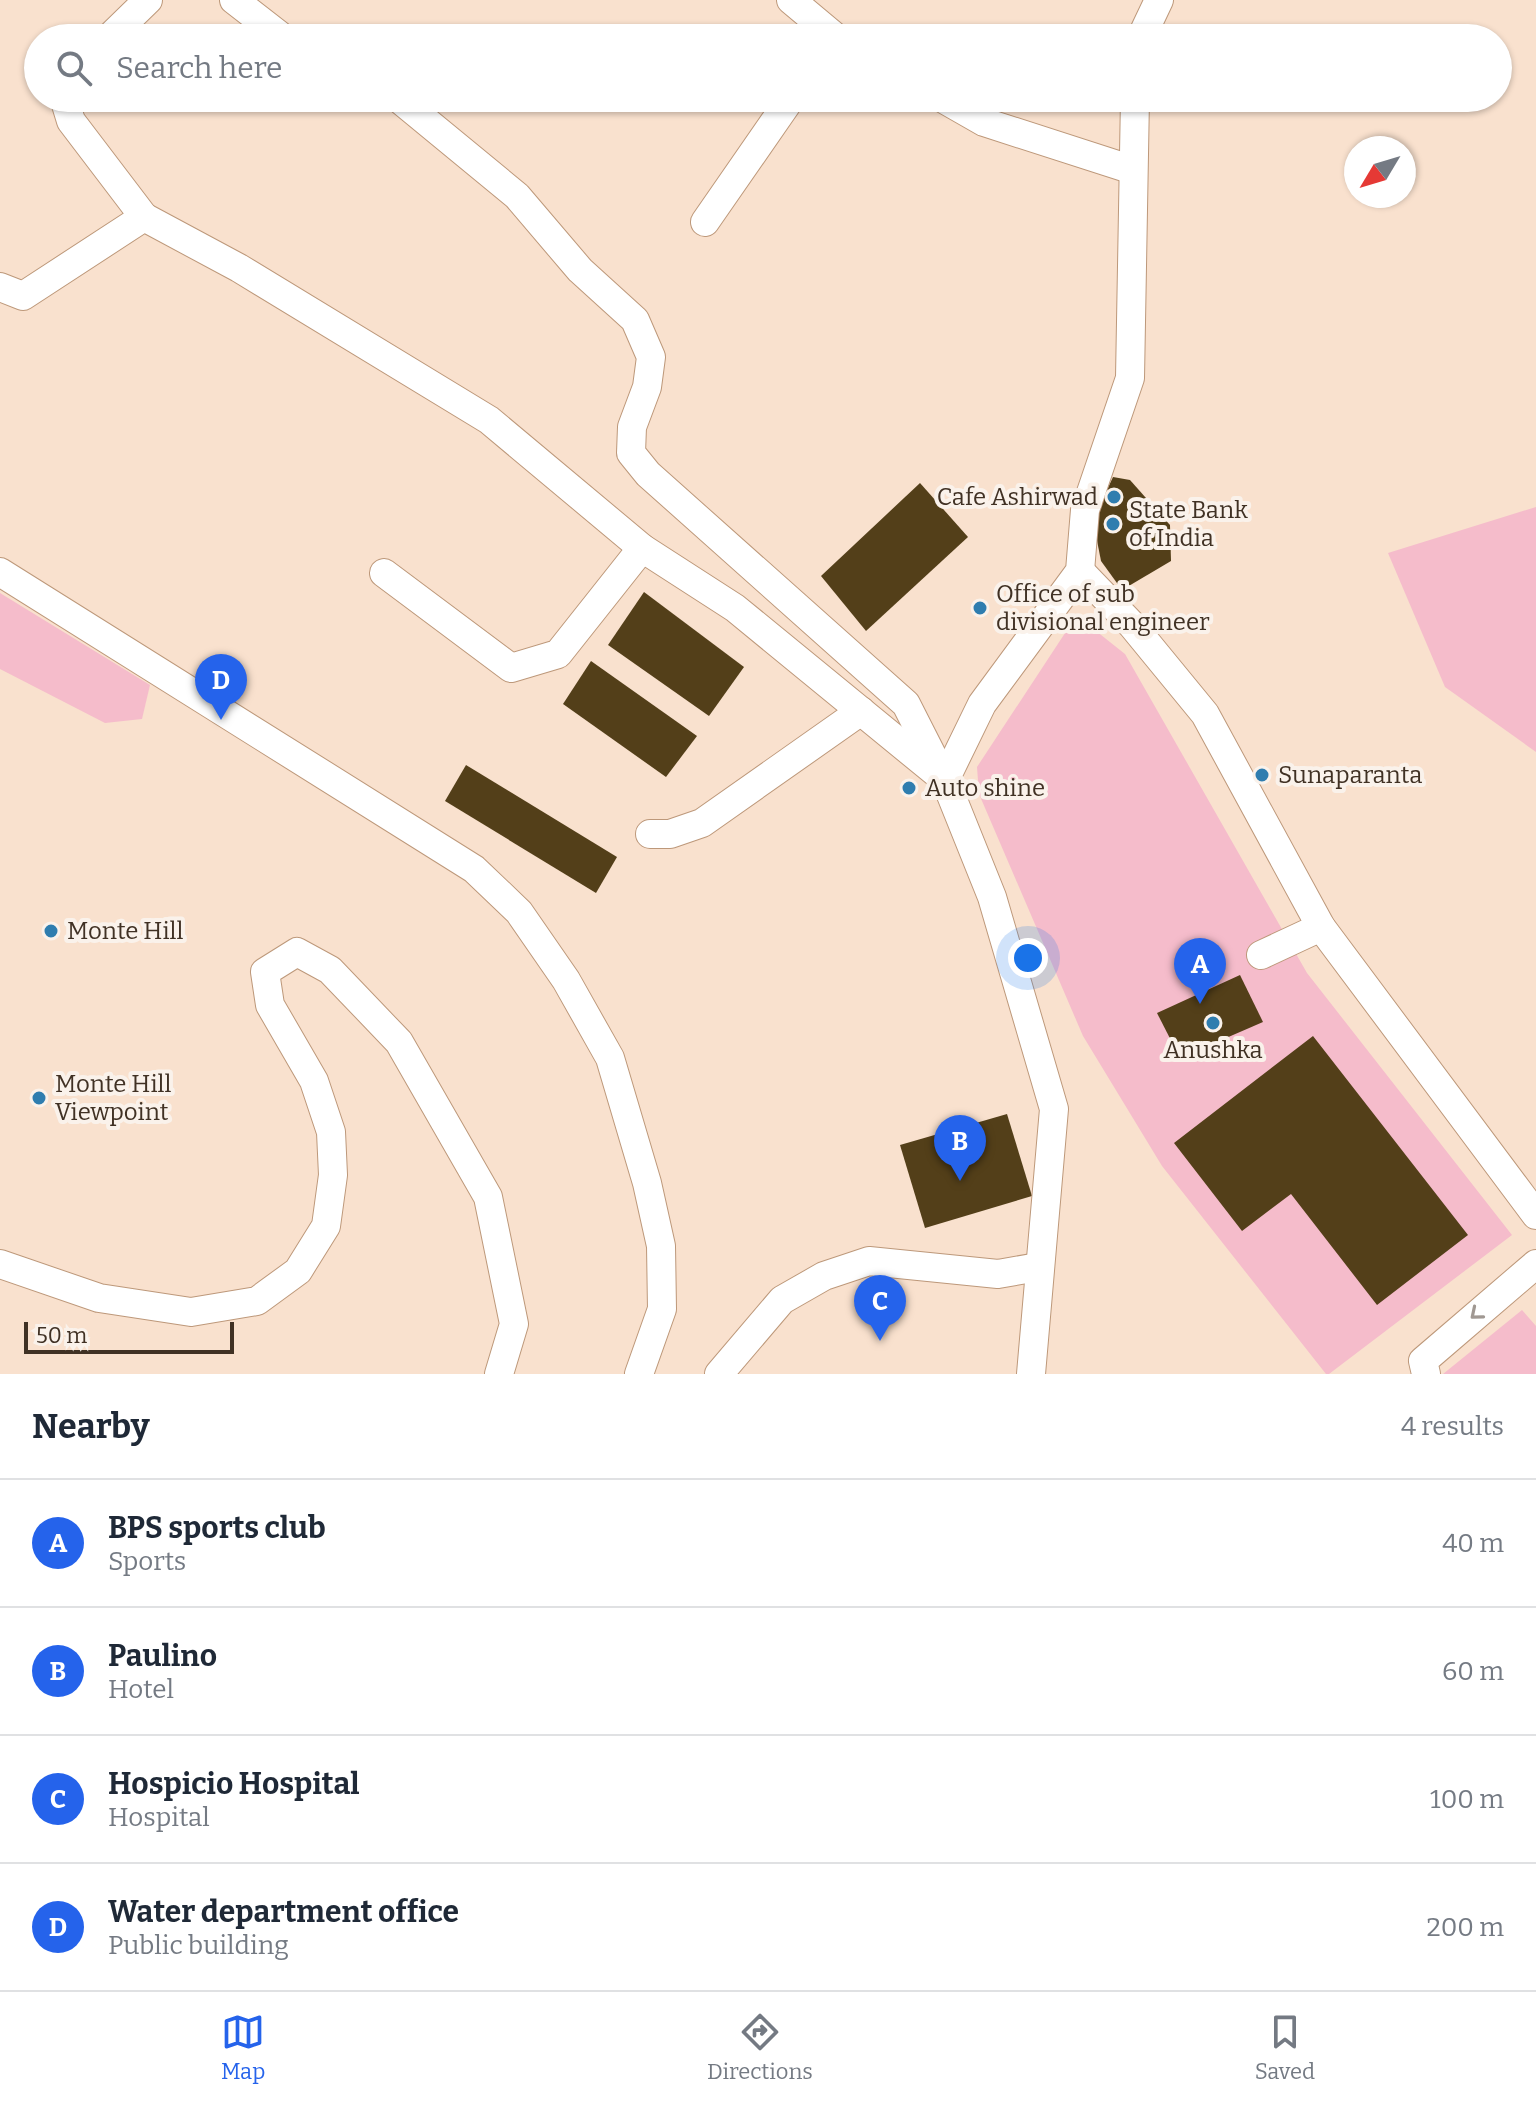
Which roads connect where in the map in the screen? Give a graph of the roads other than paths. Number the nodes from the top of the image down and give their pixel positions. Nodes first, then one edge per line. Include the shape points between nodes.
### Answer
1 (148, 0) edge
2 (234, 0) edge
3 (791, 0) edge
4 (1159, 0) edge
5 (123, 24) edge
6 (265, 24) edge
7 (819, 24) edge
8 (1148, 24) edge
9 (68, 112) edge
10 (415, 112) edge
11 (781, 112) edge
12 (966, 112) edge
13 (1135, 112) edge
14 (1133, 170) junction
15 (144, 217) junction
16 (705, 222) dead end
17 (0, 287) edge
18 (642, 548) junction
19 (1080, 571) junction
20 (0, 572) edge
21 (384, 573) dead end
22 (861, 711) junction
23 (945, 780) junction
24 (650, 834) dead end
25 (1321, 927) junction
26 (1261, 955) dead end
27 (1536, 1215) edge
28 (0, 1264) edge
29 (1536, 1264) edge
30 (1038, 1267) junction
31 (499, 1374) edge
32 (639, 1374) edge
33 (719, 1374) edge
34 (1031, 1374) edge
35 (1426, 1374) edge

1 - 5 street
2 - 6 street
3 - 7 street
4 - 8 street
9 - 15 street
10 - 23 street via 517,196 580,270 635,320 651,357 632,427 631,453 648,474 906,704
11 - 16 street
12 - 14 street
13 - 14 street
14 - 19 street via 1130,378 1085,510
15 - 17 street via 23,296
15 - 18 street via 239,268 489,420
18 - 21 street via 558,654 511,668
18 - 22 street via 735,608
19 - 23 street via 982,704
19 - 25 street via 1205,714
20 - 32 street via 474,869 519,912 610,1058 647,1183 661,1246 662,1309
22 - 23 street
22 - 24 street via 710,819 686,831
23 - 30 street via 992,897 1054,1109
25 - 26 street
25 - 27 street
28 - 31 street via 99,1298 191,1312 257,1301 298,1271 326,1226 333,1175 331,1132 314,1081 270,1005 265,972 297,952 330,970 399,1042 488,1197 514,1324
29 -> 35 street via 1423,1361
30 - 33 street via 998,1274 869,1261 824,1276 782,1300
30 - 34 street

